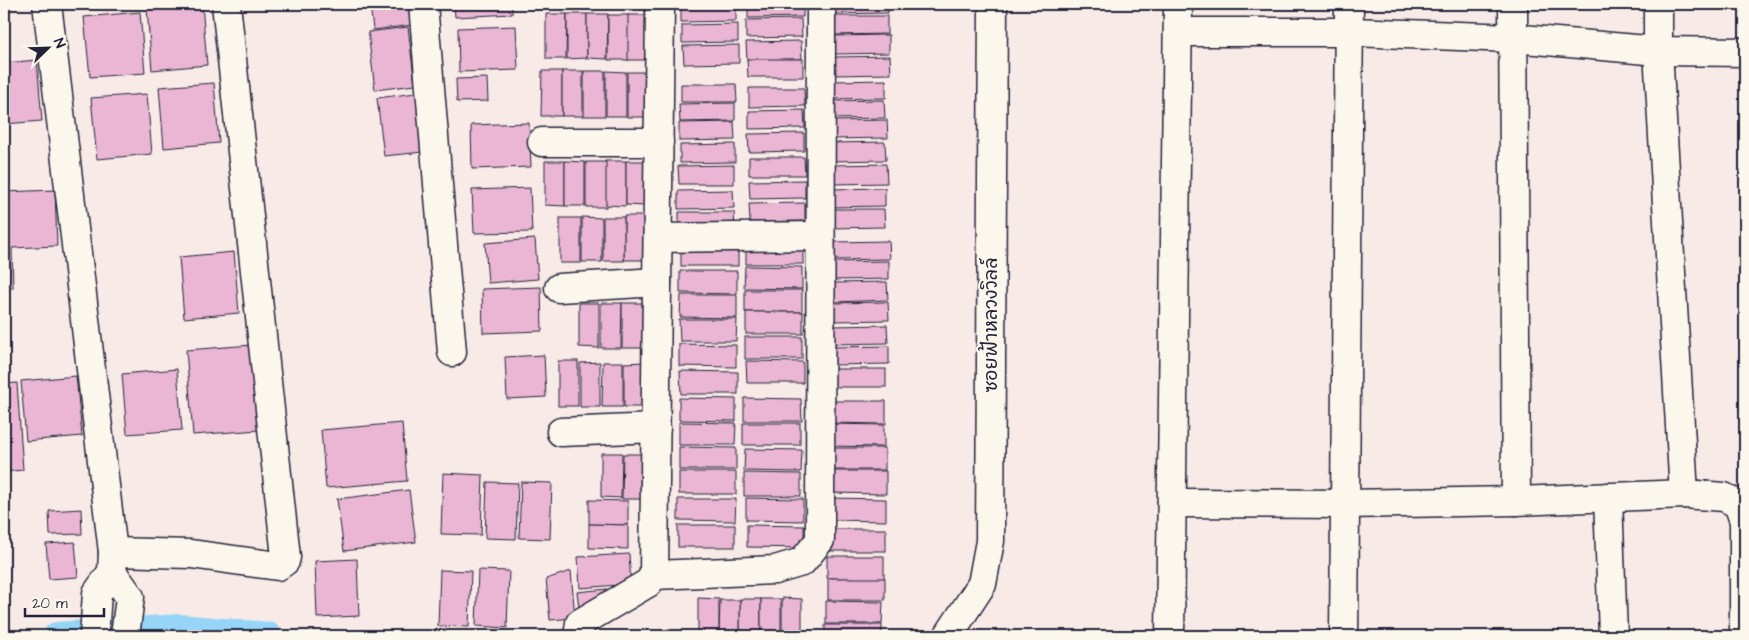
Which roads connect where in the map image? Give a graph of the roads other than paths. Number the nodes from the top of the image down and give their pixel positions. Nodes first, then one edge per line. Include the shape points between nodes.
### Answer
1 (47, 4) edge
2 (226, 4) edge
3 (423, 4) edge
4 (660, 4) edge
5 (821, 4) edge
6 (993, 4) edge
7 (1178, 4) edge
8 (1349, 4) edge
9 (1513, 4) edge
10 (1658, 4) edge
11 (1179, 32) junction
12 (1351, 32) junction
13 (1513, 38) junction
14 (1658, 51) junction
15 (1745, 52) edge
16 (542, 142) dead end
17 (659, 142) junction
18 (820, 236) junction
19 (658, 238) junction
20 (657, 282) junction
21 (559, 288) dead end
22 (452, 352) dead end
23 (656, 428) junction
24 (562, 432) dead end
25 (1684, 494) junction
26 (1608, 497) junction
27 (1516, 501) junction
28 (1172, 503) junction
29 (1345, 504) junction
30 (113, 562) junction
31 (654, 575) junction
32 (579, 630) edge
33 (94, 636) edge
34 (125, 636) edge
35 (948, 636) edge
36 (1170, 636) edge
37 (1344, 636) edge
38 (1613, 636) edge
39 (1744, 636) edge

1 - 30 street
2 - 30 street via 286,557 278,566 191,554
3 - 22 street
4 - 17 street
5 - 18 street
6 - 35 street, ซอยฟ้าหลวงวิลล์ via 990,541 982,584
7 - 11 street
8 - 12 street
9 - 13 street
10 - 14 street
11 - 12 street
11 - 28 street
12 - 13 street
12 - 29 street
13 - 14 street
13 - 27 street
14 - 15 street
14 - 25 street
16 - 17 street
17 - 19 street
18 - 19 street
18 - 31 street via 820,540 802,562 775,570
19 - 20 street
20 - 21 street
20 - 23 street
23 - 24 street
23 - 31 street
25 - 26 street
25 - 39 street via 1724,497 1738,504 1744,520
26 - 27 street
26 - 38 street
27 - 29 street
28 - 29 street
28 - 36 street
29 - 37 street
30 - 33 street via 97,593
30 - 34 street via 130,597
31 - 32 street via 648,583

